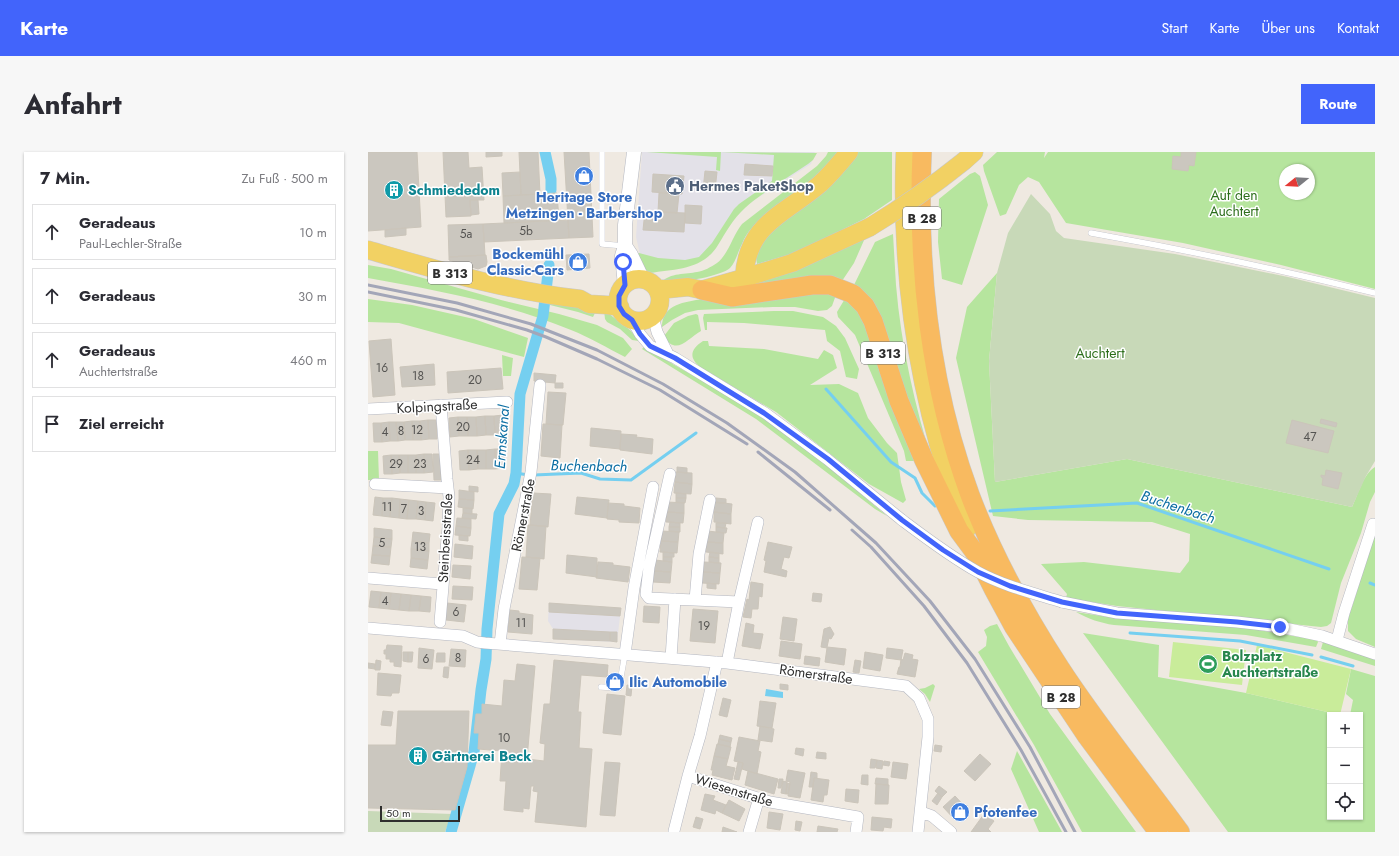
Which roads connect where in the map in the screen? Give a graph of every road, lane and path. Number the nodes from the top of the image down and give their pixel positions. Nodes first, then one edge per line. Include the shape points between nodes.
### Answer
1 (602, 152) edge
2 (634, 152) edge
3 (849, 152) edge
4 (905, 152) edge
5 (922, 152) edge
6 (969, 156) edge
7 (1091, 233) dead end
8 (625, 246) junction
9 (368, 250) edge
10 (744, 278) junction
11 (700, 290) junction
12 (1375, 293) edge
13 (653, 297) junction
14 (624, 301) junction
15 (668, 354) junction
16 (540, 385) dead end
17 (507, 402) dead end
18 (441, 405) junction
19 (368, 410) edge
20 (670, 474) dead end
21 (375, 484) dead end
22 (653, 487) dead end
23 (448, 488) junction
24 (710, 500) dead end
25 (758, 522) dead end
26 (1374, 523) edge
27 (976, 554) junction
28 (368, 578) edge
29 (442, 584) junction
30 (675, 599) junction
31 (695, 600) junction
32 (739, 602) junction
33 (440, 622) dead end
34 (368, 628) edge
35 (1337, 640) junction
36 (494, 643) junction
37 (625, 654) junction
38 (1375, 654) edge
39 (671, 658) junction
40 (722, 662) junction
41 (601, 687) dead end
42 (688, 776) junction
43 (759, 798) junction
44 (921, 812) junction
45 (674, 831) edge
46 (749, 832) edge
47 (856, 832) edge
48 (918, 832) edge
49 (951, 832) edge
50 (1158, 832) edge
51 (1180, 832) edge

1 - 8 lane via 602,244
2 - 8 street via 625,225
3 - 10 main road via 839,166 777,215 758,234 748,251
4 - 27 main road, B 28 via 908,285 923,386 940,455
5 - 51 highway, B 28 via 922,226 929,330 940,390 970,496 993,549 1030,619 1061,669 1099,725
6 - 10 main road, bridge via 899,210 870,227 792,263
7 - 12 lane via 1182,249
8 - 13 street
8 - 14 street via 622,256
9 - 14 main road, B 313 via 532,293 580,300 589,304 607,305
10 - 11 main road
11 - 13 main road via 689,297 670,300
11 - 27 highway, B 313 via 732,297 830,284 853,294 865,306 873,321 899,401 924,460 959,532
13 - 14 main road via 634,280
13 - 14 main road via 645,320
13 - 15 street via 656,332
14 - 15 street via 640,334 650,346
15 - 35 street, bridge via 764,413 828,459 943,550 978,572 1010,586 1062,602 1117,613 1280,627
16 - 36 street, Römerstraße via 530,476 504,609
17 - 18 street, Kolpingstraße
18 - 19 street, Kolpingstraße
18 - 23 street, Steinbeisstraße
20 - 30 street via 649,567 646,594 649,598
21 - 23 street
22 - 37 street via 634,588
23 - 29 street, Steinbeisstraße via 450,497
24 - 31 street via 699,554
25 - 32 street
26 - 35 street
27 - 50 highway, B 28 via 1014,627 1086,735
28 - 29 street
29 - 33 street, Steinbeisstraße
30 - 31 street
30 - 39 street
31 - 32 street
32 - 40 street
34 - 36 street, Römerstraße via 463,636 477,642
35 - 38 street
36 - 37 street, Römerstraße
37 - 39 street, Römerstraße
37 - 41 lane via 619,688
39 - 40 street, Römerstraße
40 - 42 street, Wiesenstraße
40 - 44 street, Römerstraße via 906,686 919,698 928,719
42 - 43 street, Wiesenstraße
42 - 45 street
43 - 46 street
43 - 47 street, Wiesenstraße via 858,816
44 - 48 street
44 - 49 street via 932,816

